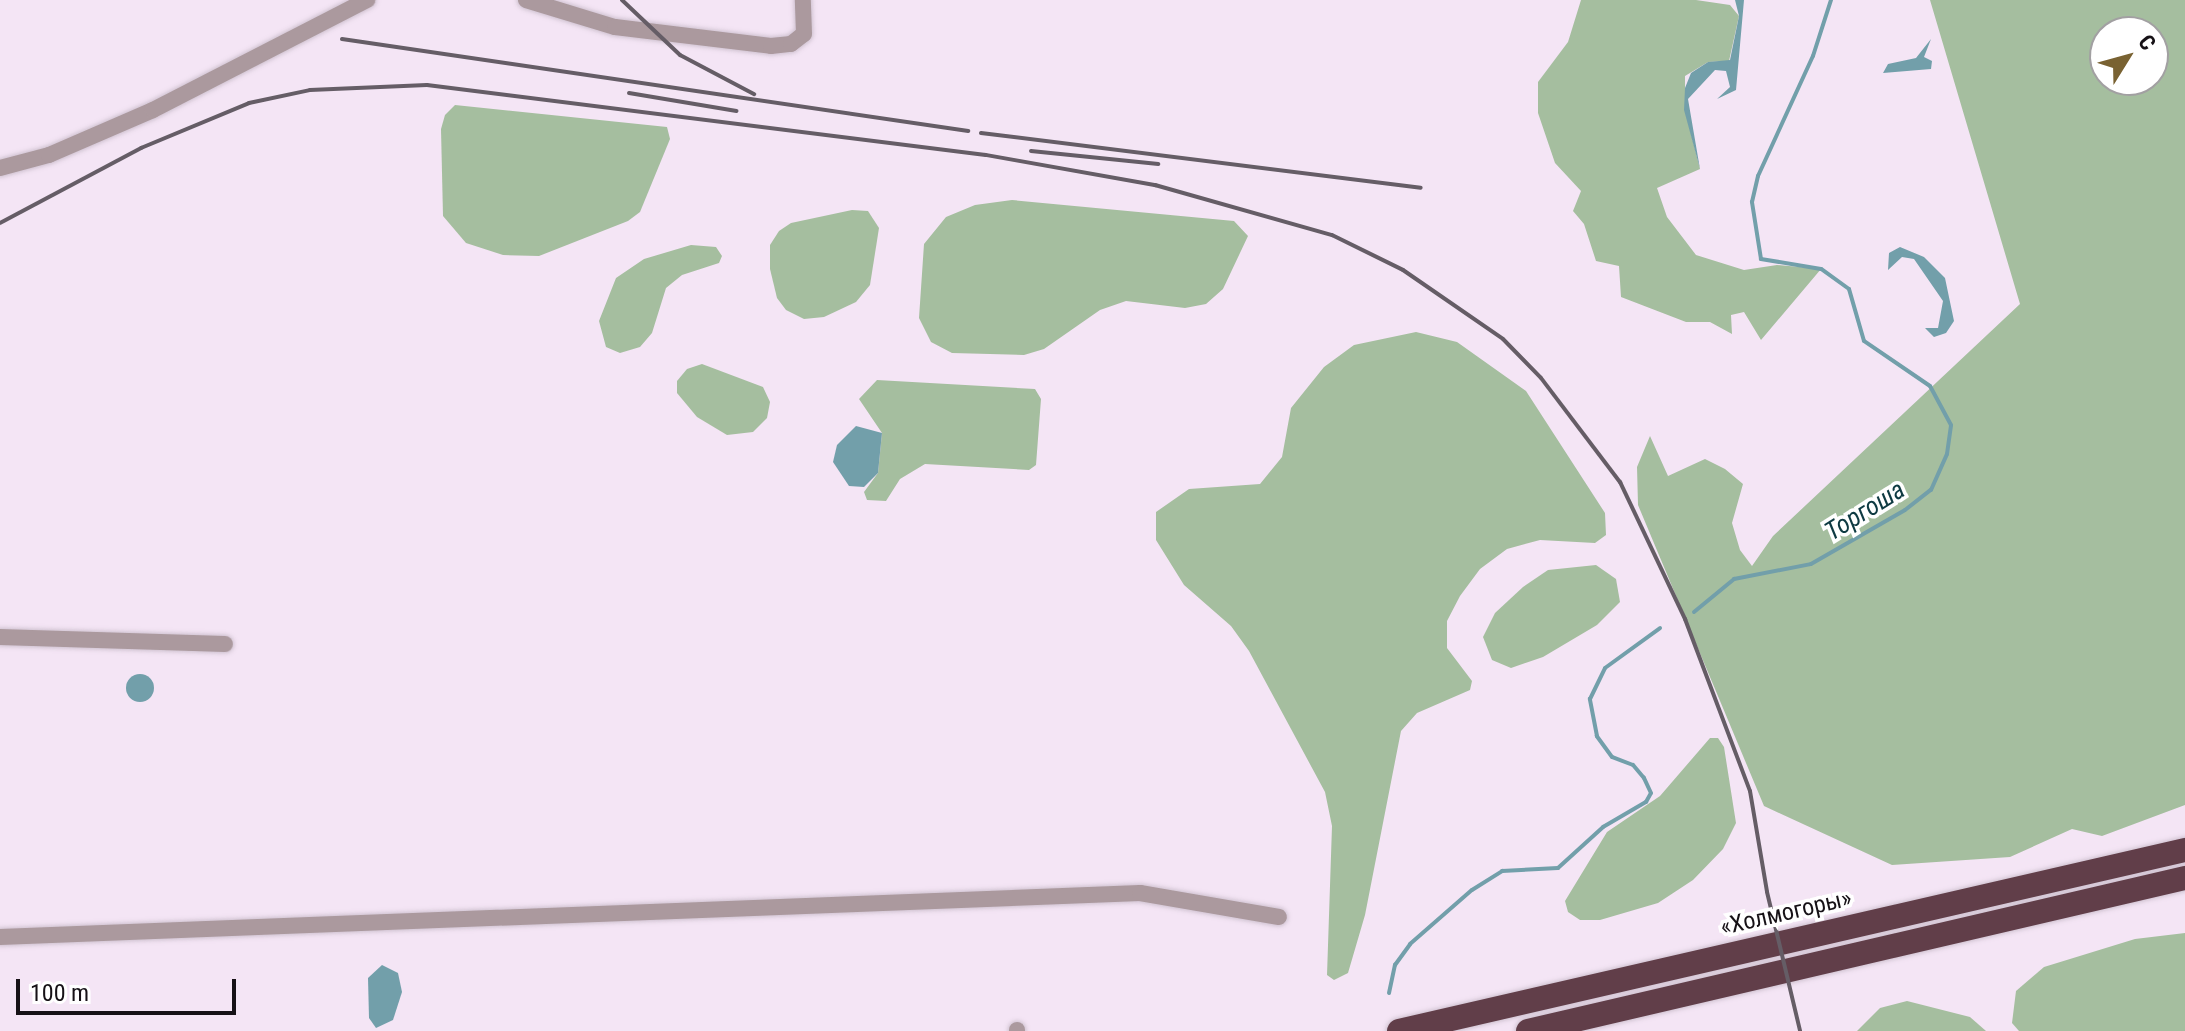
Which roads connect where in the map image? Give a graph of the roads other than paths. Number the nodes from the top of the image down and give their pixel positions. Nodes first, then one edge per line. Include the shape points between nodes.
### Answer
1 (367, 0) edge
2 (526, 0) edge
3 (803, 0) edge
4 (0, 168) edge
5 (0, 637) edge
6 (225, 644) dead end
7 (2185, 850) edge
8 (2185, 878) edge
9 (1279, 917) dead end
10 (0, 937) edge
11 (1399, 1031) edge
12 (1528, 1031) edge

1 - 4 street via 153,110 49,155
2 - 3 street via 615,27 771,46 791,44 804,34 808,21
5 - 6 street
7 - 11 highway, «Холмогоры»
8 - 12 highway
9 - 10 street via 1140,893

